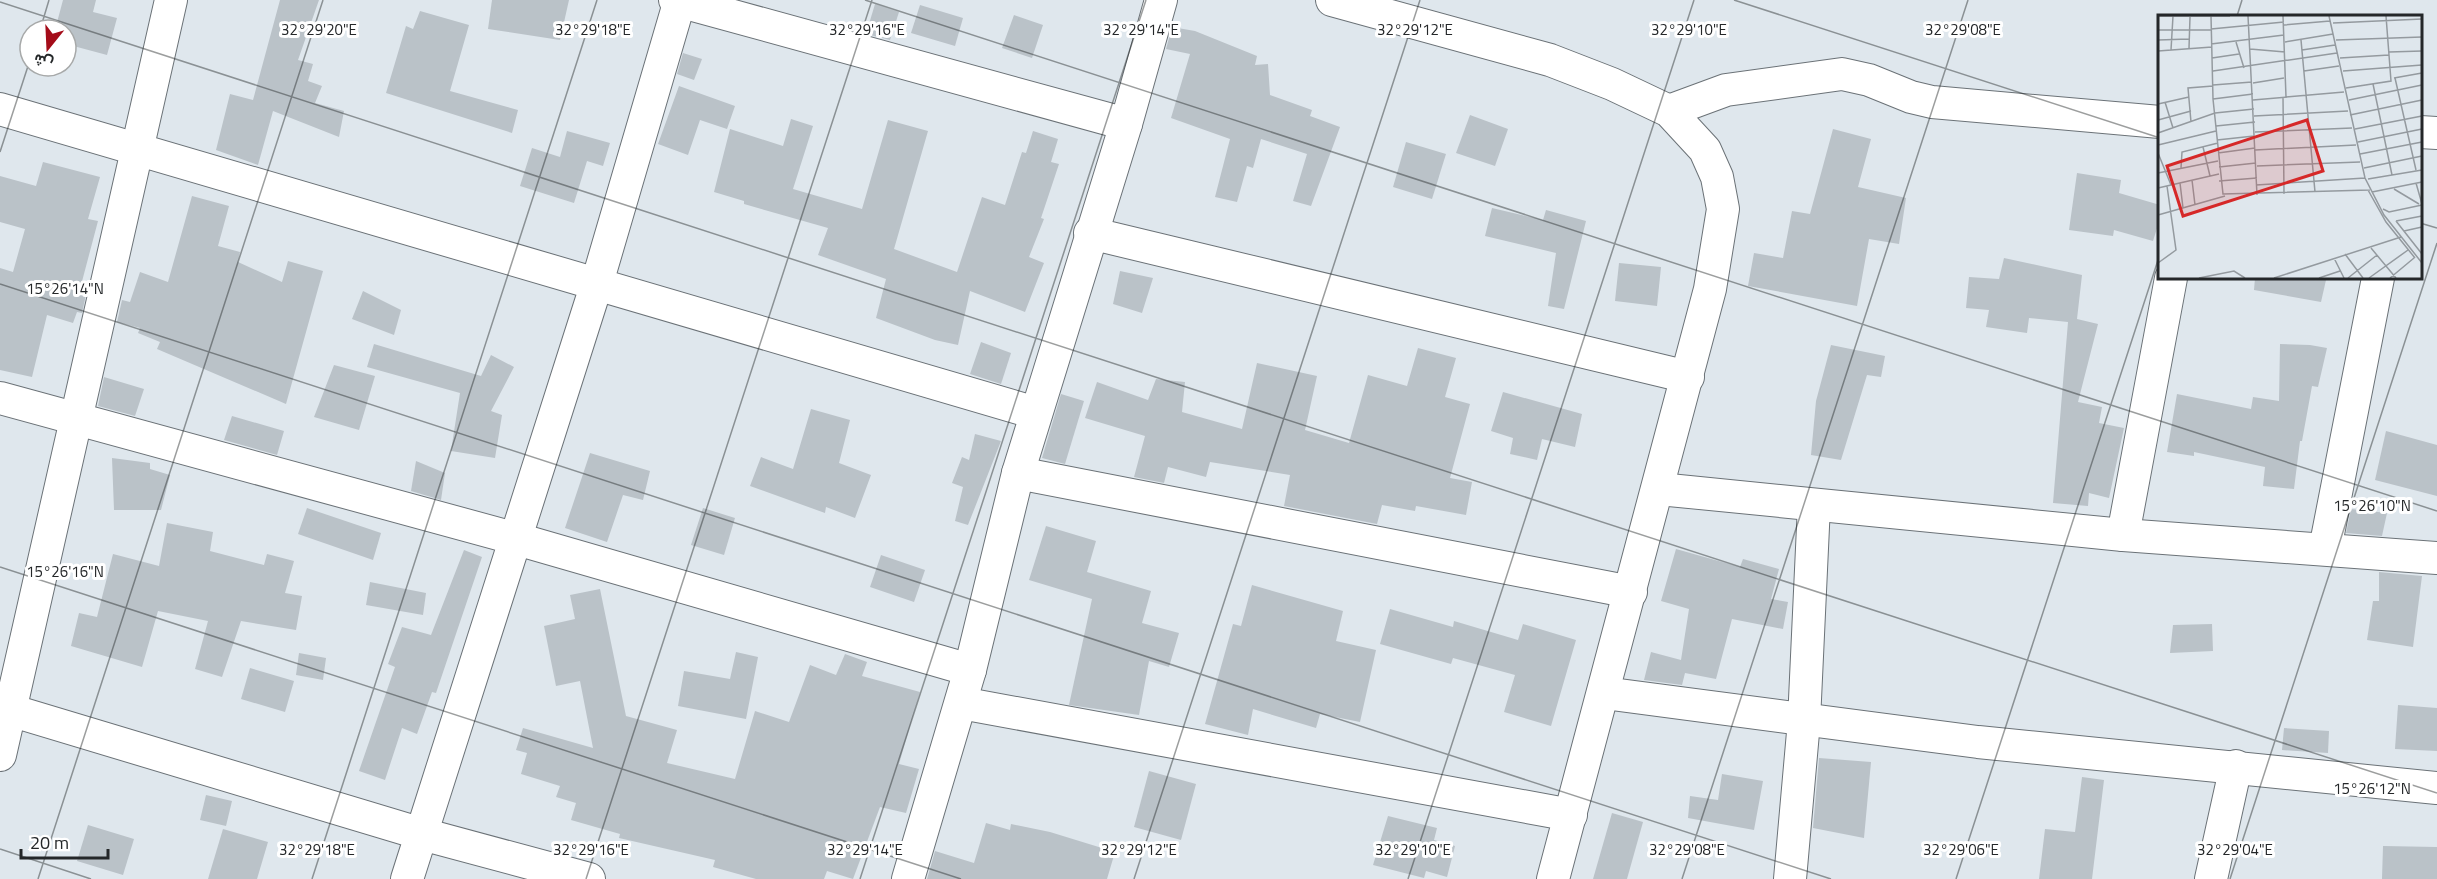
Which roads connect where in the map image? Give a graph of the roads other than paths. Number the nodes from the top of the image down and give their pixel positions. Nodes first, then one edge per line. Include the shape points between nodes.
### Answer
1 (171, 0) edge
2 (678, 0) edge
3 (1161, 0) edge
4 (1332, 0) edge
5 (0, 109) edge
6 (1669, 111) junction
7 (2158, 122) edge
8 (1126, 124) junction
9 (2422, 132) edge
10 (2437, 133) edge
11 (137, 148) junction
12 (1090, 233) junction
13 (2171, 279) edge
14 (2378, 279) edge
15 (597, 283) junction
16 (1688, 377) junction
17 (0, 398) edge
18 (1036, 413) junction
19 (75, 417) junction
20 (1018, 473) junction
21 (1659, 489) junction
22 (1814, 505) junction
23 (2123, 535) junction
24 (517, 539) junction
25 (2325, 549) junction
26 (2437, 558) edge
27 (1631, 592) junction
28 (970, 670) junction
29 (1604, 693) junction
30 (961, 703) junction
31 (5, 708) edge
32 (1804, 721) junction
33 (0, 754) edge
34 (2236, 766) junction
35 (2437, 788) edge
36 (1571, 815) junction
37 (422, 834) junction
38 (407, 879) edge
39 (589, 879) edge
40 (908, 879) edge
41 (1553, 879) edge
42 (1790, 879) edge
43 (2211, 879) edge

1 - 11 street
2 - 8 street
2 - 15 street
3 - 8 street
4 - 6 street via 1550,60
5 - 11 street
6 - 7 street via 1726,90 1842,74 1932,102
6 - 16 street via 1705,150 1717,177 1723,208 1710,289
8 - 12 street
9 - 10 street
11 - 15 street
11 - 19 street
12 - 16 street
12 - 18 street
13 - 23 street
14 - 25 street
15 - 18 street
15 - 24 street
16 - 21 street
17 - 19 street
18 - 20 street
19 - 24 street
19 - 31 street
20 - 27 street
20 - 28 street
21 - 22 street
21 - 27 street
22 - 23 street
22 - 32 street
23 - 25 street
24 - 28 street
24 - 37 street
25 - 26 street
27 - 29 street
28 - 30 street
29 - 32 street
29 - 36 street
30 - 36 street
30 - 40 street
31 - 33 street
31 - 37 street
32 - 34 street
32 - 42 street
34 - 35 street
34 - 43 street
36 - 41 street
37 - 38 street
37 - 39 street

